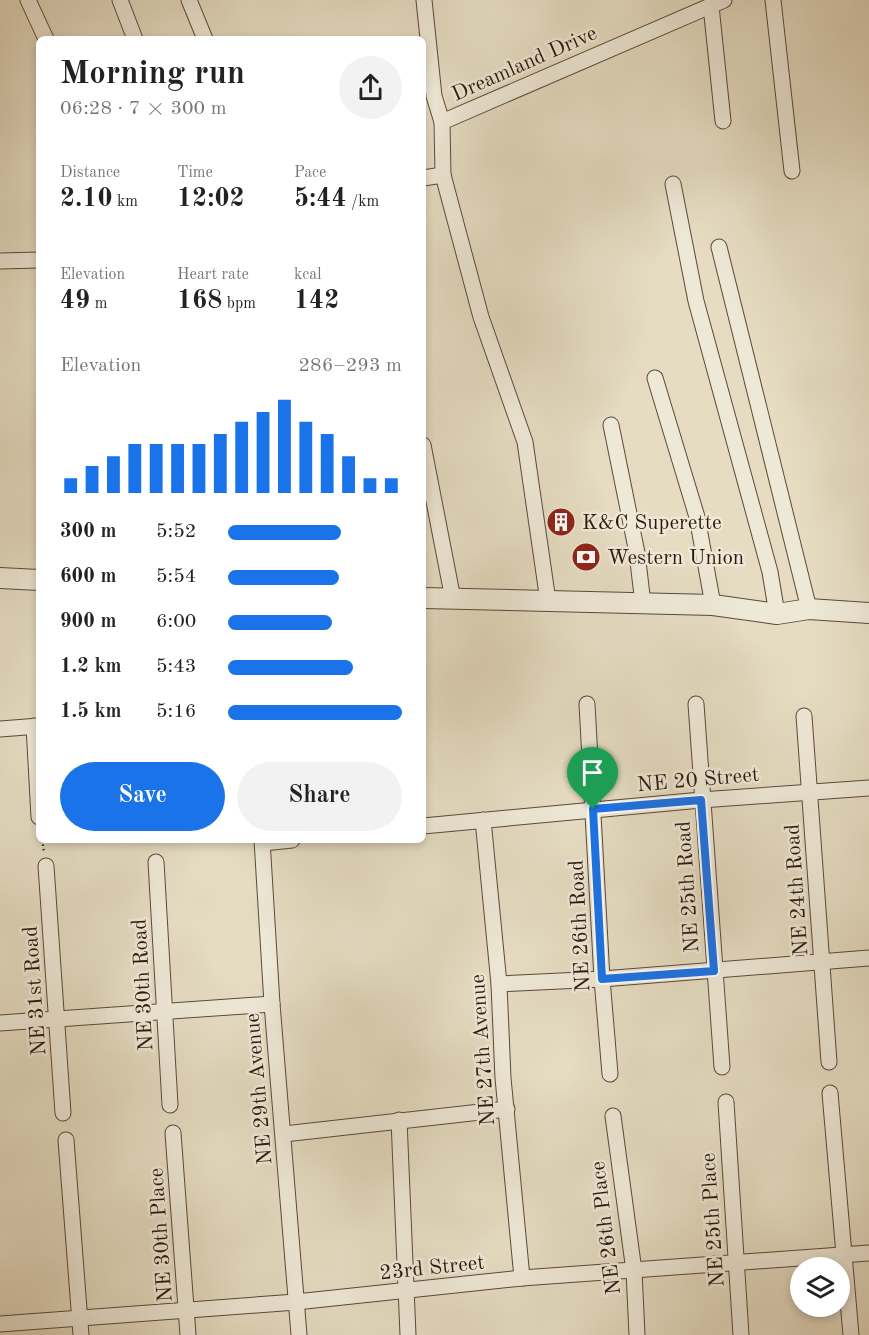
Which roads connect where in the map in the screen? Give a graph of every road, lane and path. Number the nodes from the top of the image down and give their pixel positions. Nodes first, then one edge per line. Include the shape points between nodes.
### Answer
1 (28, 0) edge
2 (120, 0) edge
3 (189, 0) edge
4 (424, 0) edge
5 (773, 0) edge
6 (717, 3) edge
7 (45, 36) edge
8 (134, 36) edge
9 (204, 36) edge
10 (723, 121) dead end
11 (442, 123) junction
12 (792, 171) dead end
13 (443, 175) junction
14 (426, 178) edge
15 (673, 184) dead end
16 (719, 247) dead end
17 (36, 260) edge
18 (0, 261) edge
19 (655, 378) dead end
20 (611, 425) dead end
21 (426, 460) edge
22 (0, 579) edge
23 (36, 580) edge
24 (426, 598) edge
25 (453, 599) junction
26 (548, 601) junction
27 (643, 604) junction
28 (713, 605) junction
29 (809, 609) junction
30 (869, 613) edge
31 (777, 614) junction
32 (587, 704) dead end
33 (696, 704) dead end
34 (804, 716) dead end
35 (36, 726) edge
36 (0, 729) edge
37 (869, 788) edge
38 (810, 791) junction
39 (701, 800) junction
40 (593, 809) junction
41 (483, 820) junction
42 (426, 826) edge
43 (262, 843) edge
44 (156, 862) dead end
45 (46, 866) dead end
46 (869, 958) edge
47 (822, 962) junction
48 (714, 971) junction
49 (602, 979) junction
50 (499, 984) junction
51 (272, 1004) junction
52 (165, 1012) junction
53 (57, 1020) junction
54 (0, 1023) edge
55 (829, 1062) dead end
56 (722, 1067) dead end
57 (610, 1074) dead end
58 (830, 1093) dead end
59 (726, 1102) dead end
60 (171, 1105) dead end
61 (507, 1109) junction
62 (63, 1113) dead end
63 (613, 1116) dead end
64 (399, 1120) junction
65 (173, 1133) dead end
66 (284, 1134) junction
67 (66, 1140) dead end
68 (869, 1253) edge
69 (846, 1255) junction
70 (735, 1264) junction
71 (634, 1271) junction
72 (522, 1278) junction
73 (405, 1292) junction
74 (296, 1302) junction
75 (186, 1310) junction
76 (79, 1319) junction
77 (0, 1324) edge
78 (81, 1335) edge
79 (188, 1335) edge
80 (299, 1335) edge
81 (408, 1335) edge
82 (637, 1335) edge
83 (741, 1335) edge
84 (851, 1335) edge

1 - 7 street
2 - 8 street
3 - 9 street
4 - 11 street via 434,96
5 - 12 street
6 - 10 street
6 - 11 street, Dreamland Drive
11 - 13 street, Dreamland Drive
13 - 14 street
13 - 26 street, Dreamland Drive via 481,317 525,442
15 - 31 street via 689,272 770,572
16 - 29 street
17 - 18 street
19 - 28 street via 696,517
20 - 27 street via 637,553
21 - 25 street
22 - 23 street
24 - 25 street
25 - 26 street
26 - 27 street
27 - 28 street
28 - 31 street
29 - 30 street
29 - 31 street
32 - 40 street, NE 26th Road
33 - 39 street, NE 25th Road
34 - 38 street, NE 24th Road
35 - 36 street
37 - 38 street, NE 20 Street
38 - 39 street, NE 20 Street
38 - 47 street, NE 24th Road
39 - 40 street, NE 20 Street
39 - 48 street, NE 25th Road
40 - 41 street, NE 20 Street
40 - 49 street, NE 26th Road
41 - 42 street, NE 20 Street
41 - 50 street, NE 27th Avenue
43 - 51 street, NE 29th Avenue
44 - 52 street, NE 30th Road
45 - 53 street, NE 31st Road
46 - 47 street
47 - 48 street
47 - 55 street, NE 24th Road
48 - 49 street
48 - 56 street, NE 25th Road
49 - 50 street
49 - 57 street, NE 26th Road
50 - 61 street, NE 27th Avenue
51 - 52 street
51 - 66 street, NE 29th Avenue
52 - 53 street
52 - 60 street, NE 30th Road
53 - 54 street
53 - 62 street, NE 31st Road
58 - 69 street
59 - 70 street, NE 25th Place
61 - 64 street
61 - 72 street, NE 27th Avenue
63 - 71 street, NE 26th Place
64 - 66 street
64 - 73 street
65 - 75 street, NE 30th Place
66 - 74 street, NE 29th Avenue
67 - 76 street
68 - 69 street, 23rd Street
69 - 70 street, 23rd Street
69 - 84 street
70 - 71 street, 23rd Street
70 - 83 street, NE 25th Place
71 - 72 street, 23rd Street
71 - 82 street, NE 26th Place
72 - 73 street, 23rd Street
73 - 74 street, 23rd Street
73 - 81 street
74 - 75 street, 23rd Street
74 - 80 street, NE 29th Avenue
75 - 76 street, 23rd Street
75 - 79 street, NE 30th Place
76 - 77 street, 23rd Street
76 - 78 street

